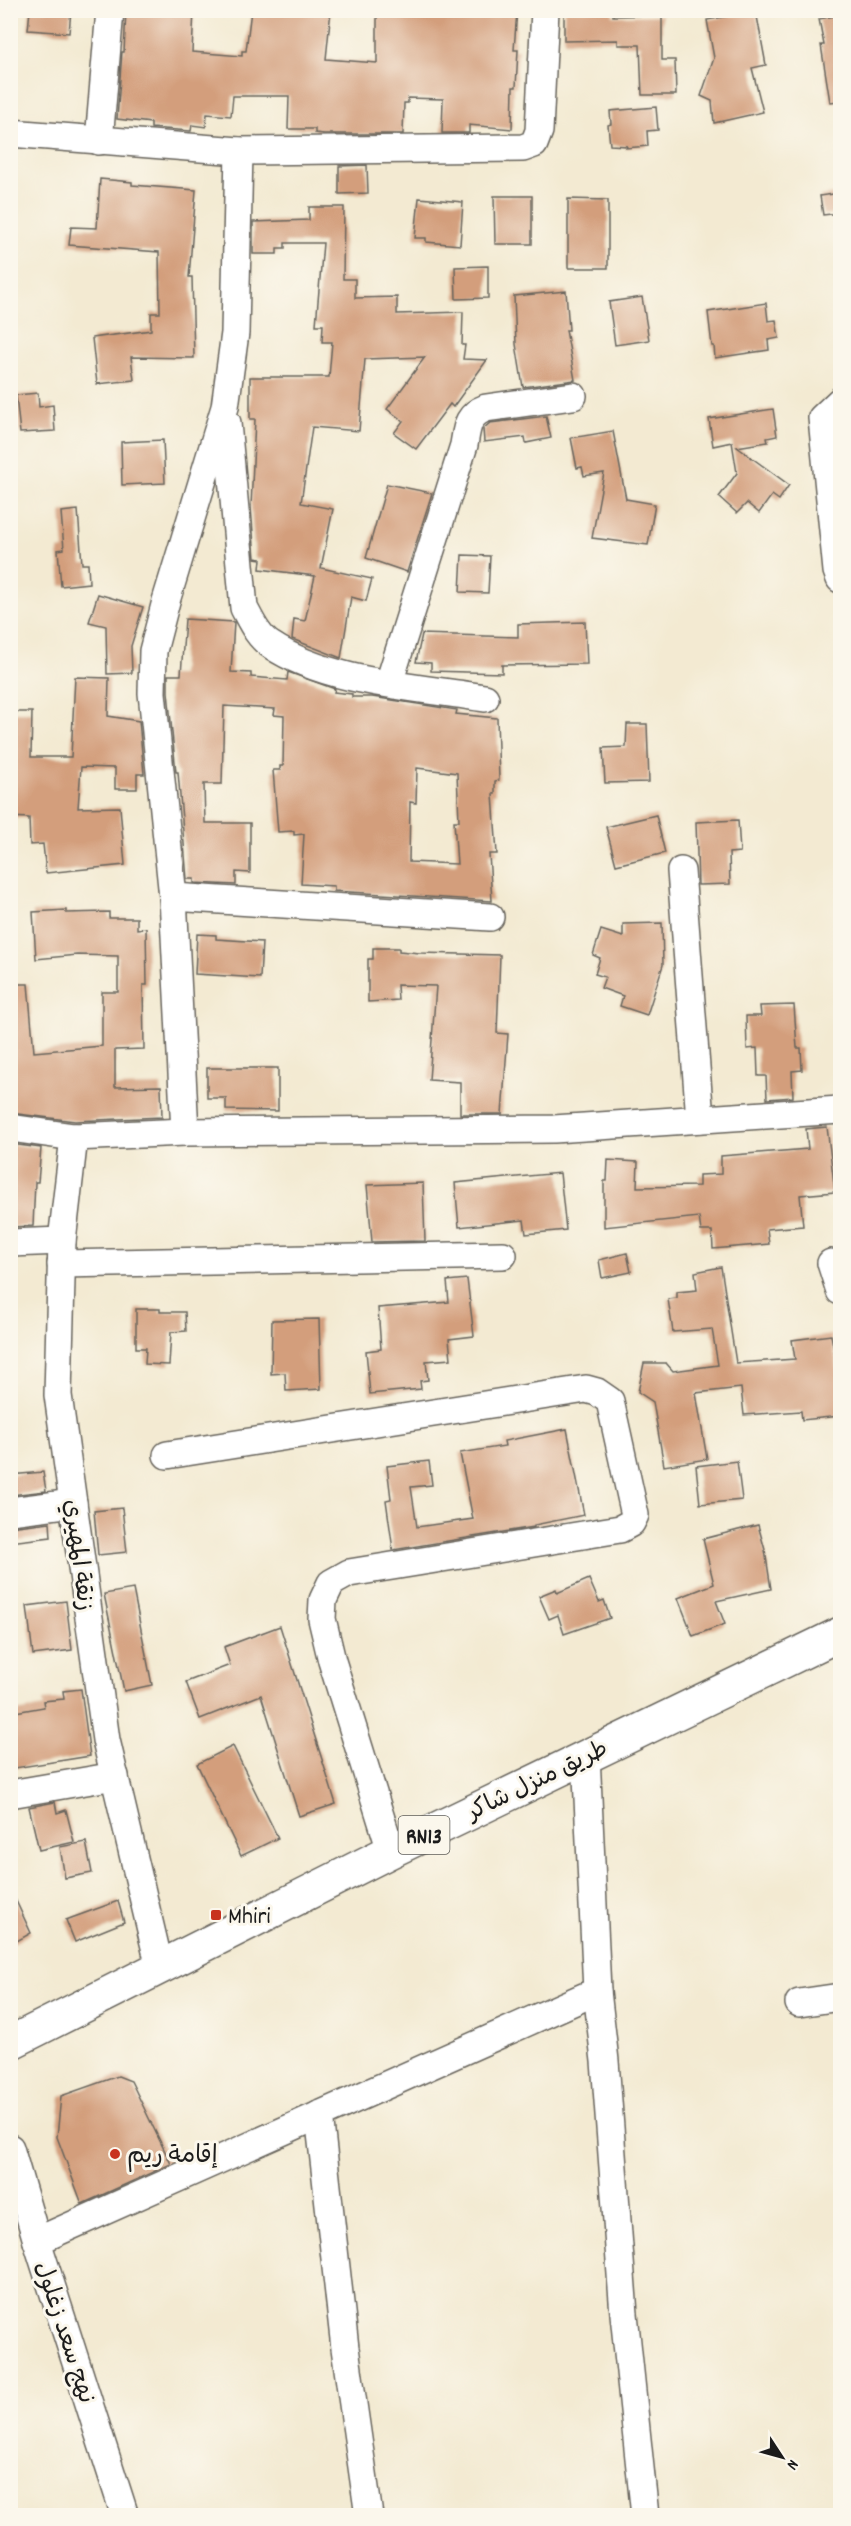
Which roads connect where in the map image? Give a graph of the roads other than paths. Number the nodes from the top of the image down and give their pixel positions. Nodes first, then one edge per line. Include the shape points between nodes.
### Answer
1 (110, 10) edge
2 (545, 10) edge
3 (10, 133) edge
4 (99, 141) junction
5 (239, 151) junction
6 (573, 396) dead end
7 (840, 401) edge
8 (225, 406) junction
9 (840, 579) edge
10 (388, 683) junction
11 (485, 698) dead end
12 (681, 871) dead end
13 (173, 897) junction
14 (490, 917) dead end
15 (840, 1110) edge
16 (700, 1119) junction
17 (10, 1128) edge
18 (185, 1132) junction
19 (74, 1137) junction
20 (10, 1243) edge
21 (61, 1252) junction
22 (503, 1255) dead end
23 (831, 1263) dead end
24 (840, 1291) edge
25 (167, 1455) dead end
26 (73, 1503) junction
27 (10, 1511) edge
28 (840, 1634) edge
29 (586, 1755) junction
30 (115, 1776) junction
31 (10, 1794) edge
32 (391, 1851) junction
33 (160, 1968) junction
34 (597, 1991) junction
35 (840, 1997) edge
36 (799, 2003) dead end
37 (10, 2043) edge
38 (319, 2115) junction
39 (10, 2148) edge
40 (37, 2241) junction
41 (125, 2516) edge
42 (369, 2516) edge
43 (645, 2516) edge

1 - 4 street
2 - 5 street via 539,131 534,144 511,150
3 - 4 street
4 - 5 street
5 - 8 street via 235,333
6 - 10 street via 486,408 468,420 464,445
7 - 9 street via 822,418
8 - 10 street via 244,608 254,627 270,645 302,661 337,674
8 - 13 street via 153,651 152,693
10 - 11 street
12 - 16 street
13 - 14 street
13 - 18 street
15 - 16 street
16 - 18 street via 554,1129
17 - 19 street
18 - 19 street
19 - 21 street, زنقة المهيري
20 - 21 street
21 - 22 street
21 - 26 street, زنقة المهيري via 58,1395
23 - 24 street
25 - 32 street via 586,1389 610,1401 635,1515 632,1523 620,1529 349,1573 331,1583 323,1600 322,1619
26 - 27 street
26 - 30 street, زنقة المهيري via 106,1740
28 - 29 main road, طريق منزل شاكر / RN13
29 - 32 main road, طريق منزل شاكر / RN13
29 - 34 street
30 - 31 street
30 - 33 street, زنقة المهيري
32 - 33 main road, طريق منزل شاكر / RN13
33 - 37 main road, طريق منزل شاكر / RN13
34 - 38 street
34 - 43 street
35 - 36 street
38 - 40 street
38 - 42 street via 345,2348
39 - 40 street, نهج سعد زغلول
40 - 41 street, نهج سعد زغلول

